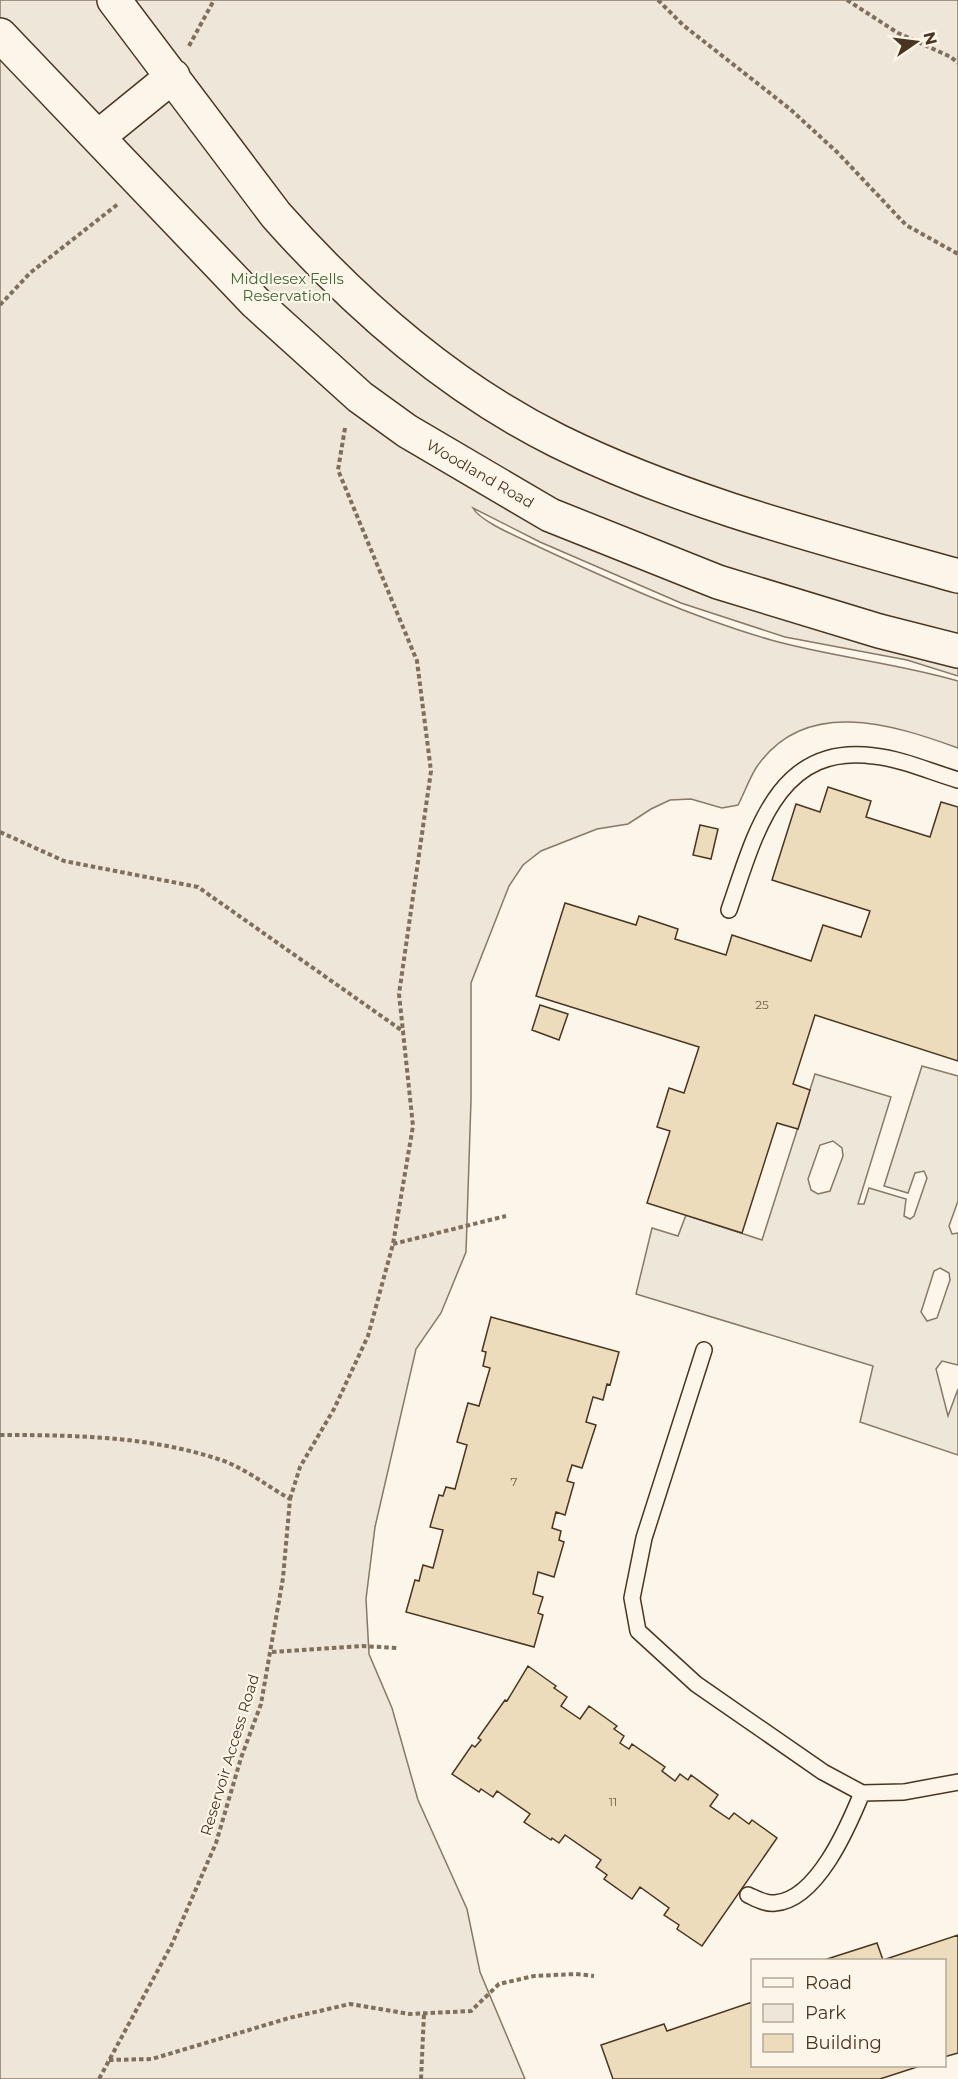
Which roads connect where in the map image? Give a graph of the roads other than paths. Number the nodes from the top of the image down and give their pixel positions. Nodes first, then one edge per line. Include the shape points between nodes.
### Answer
1 (114, 0) edge
2 (0, 34) edge
3 (172, 76) junction
4 (98, 137) junction
5 (958, 576) edge
6 (958, 651) edge
7 (958, 780) edge
8 (729, 910) dead end
9 (704, 1350) dead end
10 (958, 1782) edge
11 (862, 1793) junction
12 (748, 1895) dead end

1 - 3 main road
2 - 4 main road, Woodland Road
3 - 4 main road
3 - 5 main road via 276,215 316,259 400,337 474,392 556,440 679,493
4 - 6 main road, Woodland Road via 256,303 360,397 407,431 540,509 718,582
7 - 8 lane via 873,755 827,759 806,770 777,794 763,816
9 - 11 lane via 644,1538 632,1598 638,1632 696,1684 823,1772
10 - 11 lane via 904,1792
11 - 12 lane via 844,1834 814,1881 798,1895 777,1903

